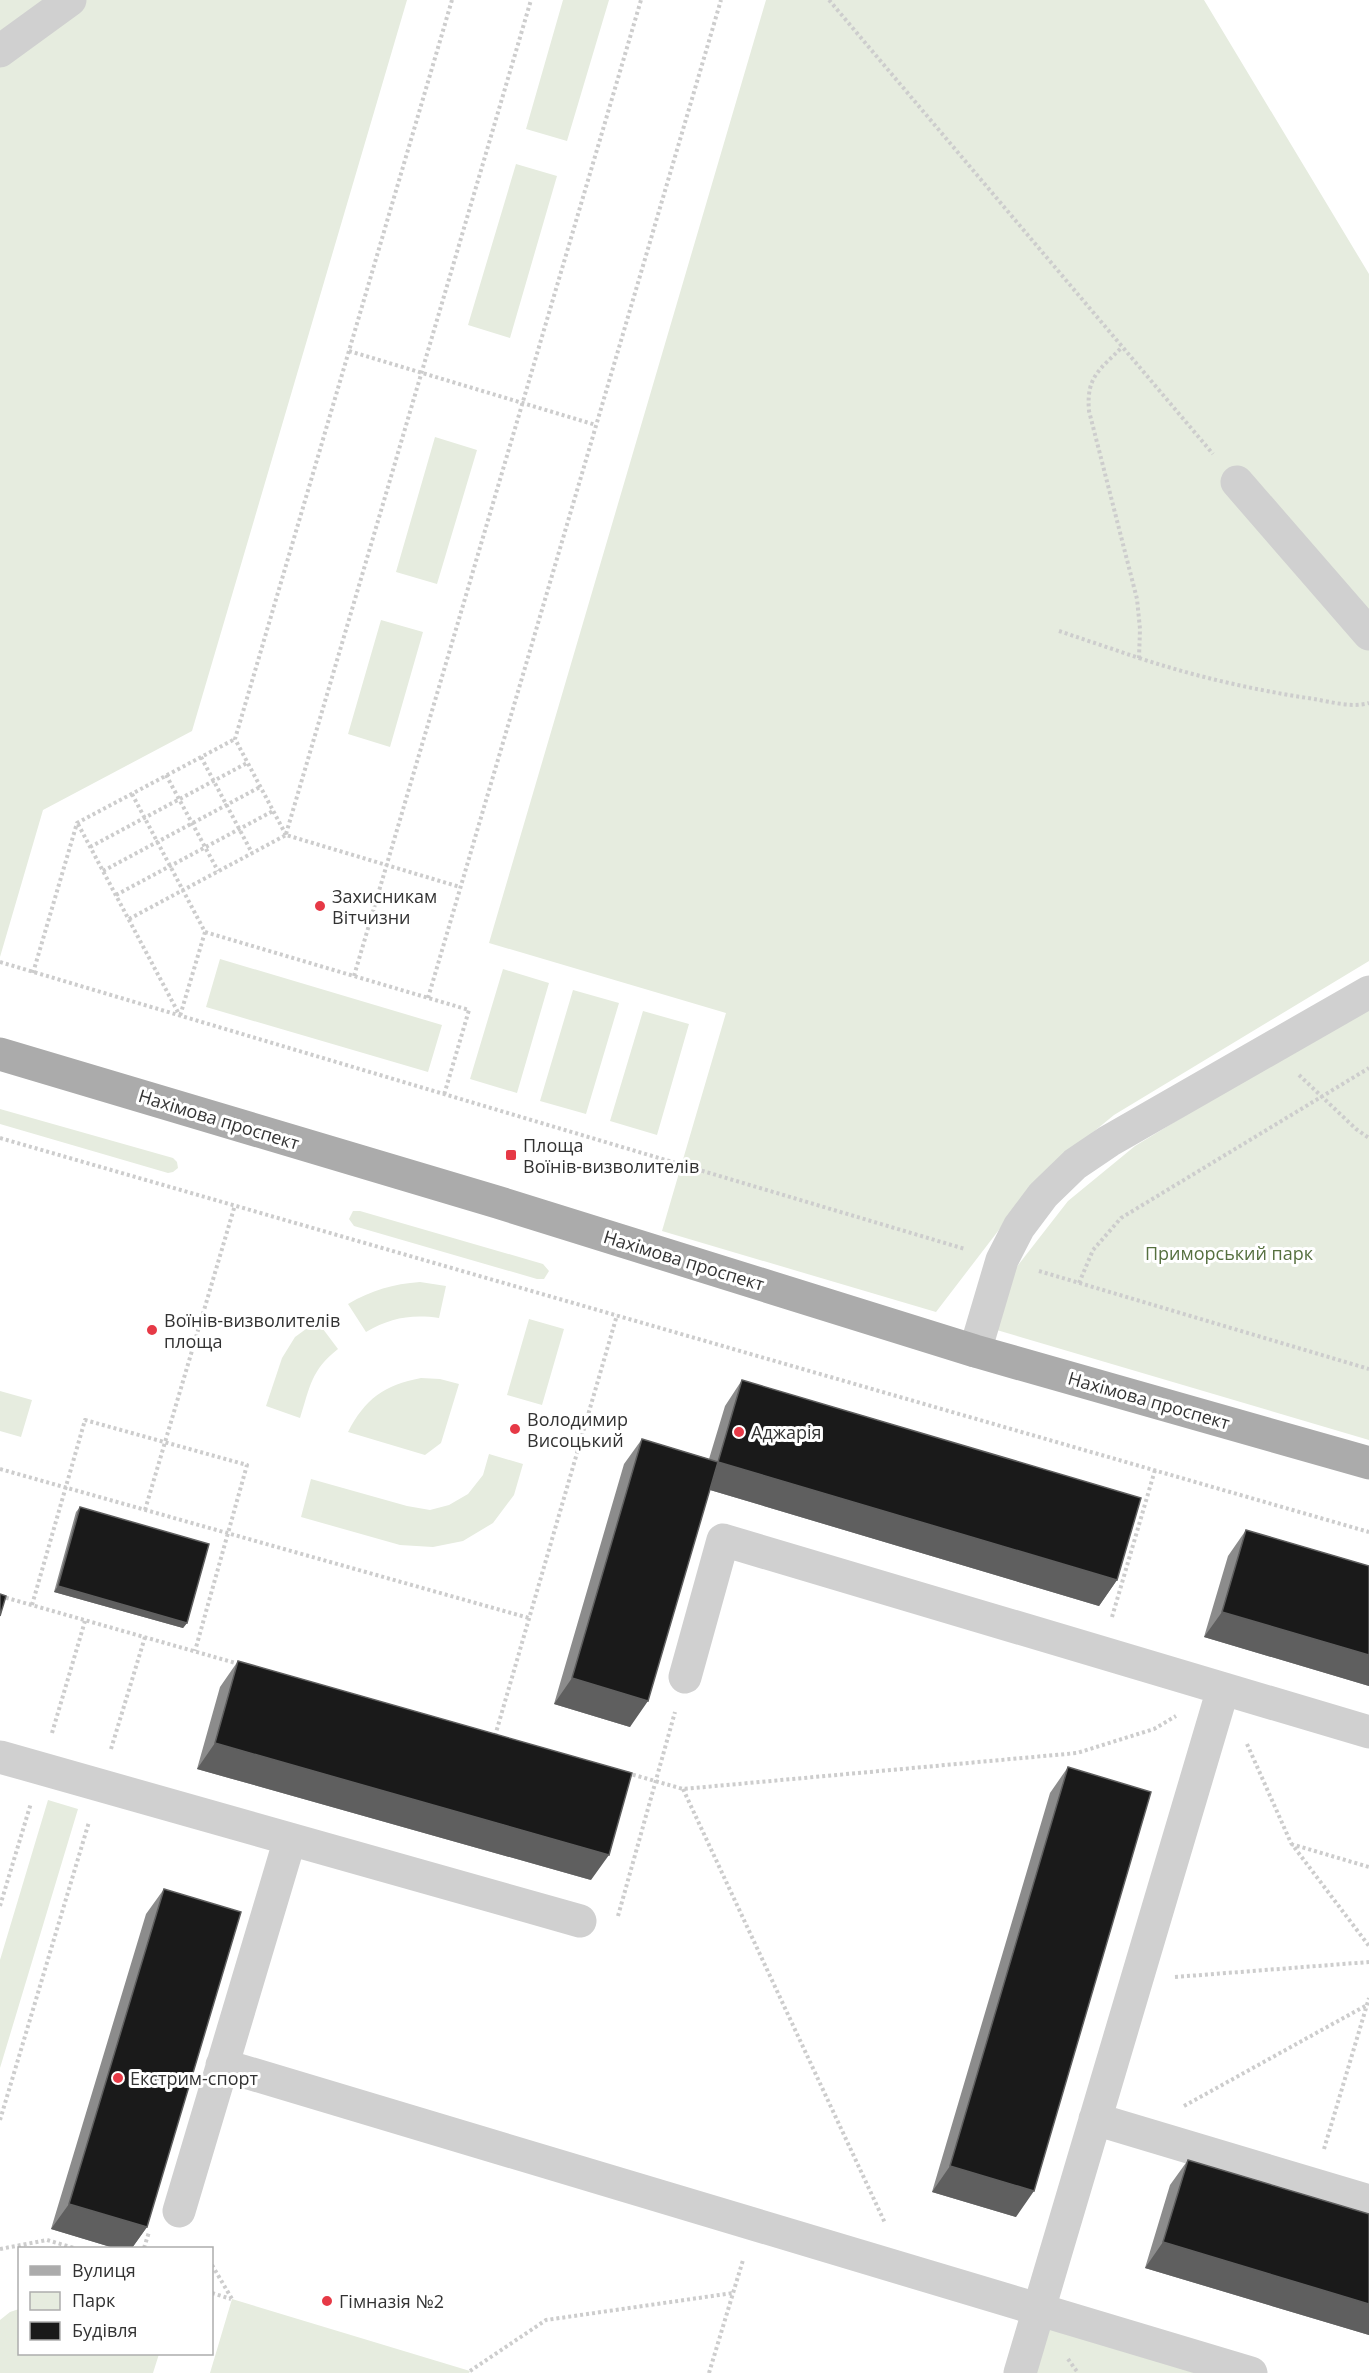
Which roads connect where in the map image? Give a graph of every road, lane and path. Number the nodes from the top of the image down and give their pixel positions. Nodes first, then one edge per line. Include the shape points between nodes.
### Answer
1 (70, 0) edge
2 (452, 0) edge
3 (531, 0) edge
4 (641, 0) edge
5 (721, 0) edge
6 (829, 0) edge
7 (0, 51) edge
8 (1122, 346) junction
9 (349, 351) junction
10 (422, 373) junction
11 (523, 403) junction
12 (596, 425) junction
13 (1237, 482) joint
14 (1059, 631) dead end
15 (1369, 634) edge
16 (1139, 658) junction
17 (1369, 703) edge
18 (235, 739) junction
19 (201, 757) junction
20 (248, 763) junction
21 (166, 776) junction
22 (213, 781) junction
23 (260, 787) junction
24 (132, 794) junction
25 (179, 800) junction
26 (226, 805) junction
27 (273, 811) junction
28 (144, 818) junction
29 (77, 823) junction
30 (192, 824) junction
31 (239, 829) junction
32 (286, 835) junction
33 (157, 842) junction
34 (90, 847) junction
35 (204, 848) junction
36 (252, 853) junction
37 (387, 865) junction
38 (170, 866) junction
39 (103, 871) junction
40 (218, 872) junction
41 (460, 887) junction
42 (183, 890) junction
43 (116, 895) junction
44 (129, 919) junction
45 (205, 932) junction
46 (0, 963) edge
47 (33, 973) junction
48 (354, 976) junction
49 (1369, 992) edge
50 (428, 998) junction
51 (180, 1016) junction
52 (1274, 1048) junction
53 (0, 1054) edge
54 (1369, 1068) edge
55 (444, 1095) junction
56 (1321, 1097) junction
57 (0, 1138) edge
58 (1369, 1138) edge
59 (235, 1205) junction
60 (1002, 1260) junction
61 (1079, 1283) junction
62 (617, 1315) junction
63 (975, 1351) junction
64 (1369, 1369) edge
65 (165, 1442) junction
66 (1369, 1463) edge
67 (0, 1469) edge
68 (1155, 1470) junction
69 (66, 1487) junction
70 (145, 1510) junction
71 (228, 1533) junction
72 (1369, 1533) edge
73 (0, 1596) edge
74 (32, 1605) junction
75 (529, 1618) junction
76 (145, 1637) junction
77 (195, 1651) junction
78 (1101, 1653) junction
79 (241, 1664) edge
80 (685, 1677) joint
81 (1223, 1689) junction
82 (1369, 1732) edge
83 (506, 1739) edge
84 (0, 1757) edge
85 (621, 1772) edge
86 (655, 1781) junction
87 (100, 1785) junction
88 (683, 1789) junction
89 (290, 1839) junction
90 (1291, 1843) junction
91 (1369, 1867) edge
92 (617, 1919) dead end
93 (580, 1921) dead end
94 (1369, 1946) edge
95 (1369, 1962) edge
96 (1137, 1980) junction
97 (1369, 1998) edge
98 (1367, 2005) junction
99 (222, 2066) junction
100 (1095, 2119) junction
101 (0, 2120) edge
102 (1137, 2132) junction
103 (1313, 2184) junction
104 (1369, 2201) edge
105 (180, 2211) dead end
106 (753, 2224) junction
107 (71, 2247) edge
108 (0, 2249) edge
109 (213, 2267) edge
110 (907, 2270) junction
111 (213, 2293) edge
112 (733, 2293) junction
113 (1039, 2310) junction
114 (1062, 2351) dead end
115 (470, 2371) dead end
116 (709, 2373) edge
117 (1020, 2373) edge
118 (1078, 2373) edge
119 (1251, 2373) edge

1 - 7 street
2 - 9 path
3 - 10 path
4 - 11 path
5 - 12 path
6 - 8 path
8 - 13 path
8 - 16 path via 1090,380 1087,394 1137,599
9 - 10 path
9 - 18 path
10 - 11 path
10 - 32 path
11 - 12 path
11 - 37 path
12 - 41 path
13 - 15 street
14 - 16 path
16 - 17 path via 1185,674 1254,690 1338,703
18 - 19 path
18 - 20 path
19 - 21 path
19 - 22 path
20 - 22 path
20 - 23 path
21 - 24 path
21 - 25 path
22 - 25 path
22 - 26 path
23 - 26 path
23 - 27 path
24 - 28 path
24 - 29 path
25 - 28 path
25 - 30 path
26 - 30 path
26 - 31 path
27 - 31 path
27 - 32 path
28 - 33 path
28 - 34 path
29 - 34 path
29 - 47 path
30 - 33 path
30 - 35 path
31 - 35 path
31 - 36 path
32 - 36 path
32 - 37 path
33 - 38 path
33 - 39 path
34 - 39 path
35 - 38 path
35 - 40 path
36 - 40 path
37 - 41 path
37 - 48 path
38 - 42 path
38 - 43 path
39 - 43 path
40 - 42 path
41 - 50 path
42 - 44 path
42 - 45 path
43 - 44 path
44 - 51 path
45 - 48 path
45 - 51 path
46 - 47 path
47 - 51 path
48 - 50 path
49 - 52 street
50 - 55 path via 469,1011
51 - 55 path
52 - 56 path
52 - 60 street via 1075,1164 1019,1227
53 - 63 main road, Нахімова проспект via 508,1205
54 - 56 path
55 - 60 path
56 - 58 path
56 - 61 path via 1120,1218 1093,1250
57 - 59 path
59 - 62 path
59 - 65 path
60 - 61 path
60 - 63 street
61 - 64 path
62 - 68 path
62 - 75 path
63 - 66 main road, Нахімова проспект
65 - 69 path via 85,1420
65 - 70 path
65 - 71 path via 247,1465
67 - 69 path
68 - 72 path
68 - 78 path
69 - 70 path
69 - 74 path
70 - 71 path
71 - 75 path
71 - 77 path
73 - 74 path
74 - 76 path
75 - 83 path via 495,1736
76 - 77 path
76 - 87 path
77 - 79 path
78 - 80 street via 723,1540
78 - 81 street
80 - 86 path
81 - 82 street
81 - 88 path via 1154,1729 1077,1753
81 - 90 path
81 - 96 street
84 - 87 street
85 - 86 path
86 - 88 path
86 - 92 path
87 - 89 street
87 - 101 path
88 - 110 path
89 - 93 street
89 - 99 street
90 - 91 path
90 - 94 path
95 - 96 path
96 - 100 street
97 - 98 path
98 - 102 path
98 - 103 path
99 - 105 street
99 - 106 street
100 - 102 street
100 - 113 street
102 - 103 street
103 - 104 street
106 - 110 street
106 - 112 path
107 - 108 path via 47,2240
109 - 111 path via 232,2300
110 - 113 street
112 - 115 path via 546,2320
112 - 116 path
113 - 117 street
113 - 119 street
114 - 118 path

